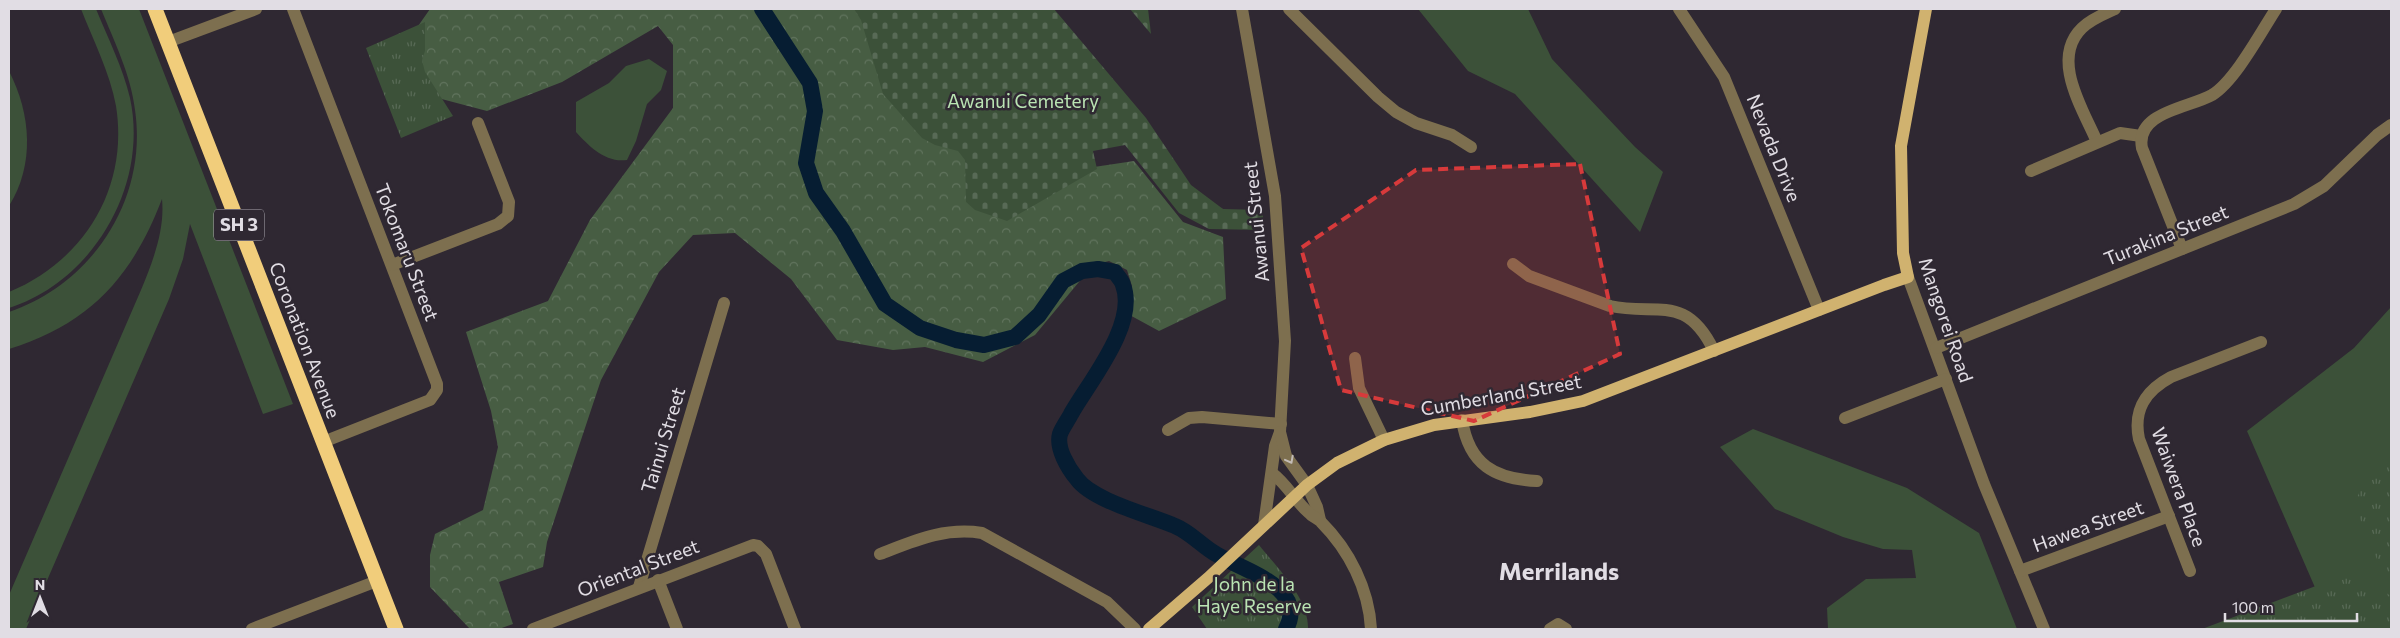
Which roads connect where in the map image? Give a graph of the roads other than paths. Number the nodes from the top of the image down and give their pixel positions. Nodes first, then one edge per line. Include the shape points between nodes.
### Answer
1 (155, 9) edge
2 (256, 9) edge
3 (293, 9) edge
4 (1242, 9) edge
5 (1290, 9) edge
6 (1679, 9) edge
7 (1926, 9) edge
8 (2115, 9) edge
9 (2276, 9) edge
10 (168, 42) junction
11 (478, 123) dead end
12 (2391, 125) edge
13 (2141, 136) junction
14 (2097, 142) junction
15 (1471, 147) dead end
16 (2031, 170) dead end
17 (2182, 249) junction
18 (1512, 264) dead end
19 (392, 265) junction
20 (1908, 277) junction
21 (724, 303) dead end
22 (1819, 310) junction
23 (2261, 342) dead end
24 (1936, 348) junction
25 (1714, 351) junction
26 (1355, 358) dead end
27 (1946, 379) junction
28 (1845, 418) dead end
29 (1462, 420) junction
30 (1281, 428) junction
31 (1168, 430) dead end
32 (1384, 440) junction
33 (323, 442) junction
34 (1272, 473) junction
35 (1537, 481) dead end
36 (1306, 485) junction
37 (1294, 496) junction
38 (2169, 516) junction
39 (1320, 520) junction
40 (1264, 525) junction
41 (880, 554) dead end
42 (2190, 570) dead end
43 (2020, 571) junction
44 (658, 580) junction
45 (377, 581) junction
46 (639, 587) junction
47 (538, 628) edge
48 (252, 629) edge
49 (396, 629) edge
50 (677, 629) edge
51 (794, 629) edge
52 (1135, 629) edge
53 (1148, 629) edge
54 (1371, 629) edge
55 (1550, 629) edge
56 (1566, 629) edge
57 (2044, 629) edge

1 - 10 highway, Coronation Avenue / SH 3
2 - 10 street
3 - 19 street, Tokomaru Street
4 - 30 street, Awanui Street via 1275,196 1286,341
5 - 15 street via 1396,112 1416,123 1452,135
6 - 22 street, Nevada Drive via 1724,77
7 - 20 main road, Mangorei Road via 1901,146 1903,253
8 - 14 street via 2082,28 2074,37 2068,57 2070,77
9 - 13 street via 2220,89 2157,118
10 - 33 highway, Coronation Avenue / SH 3
11 - 19 street via 509,202 508,216 498,224
12 - 17 street, Turakina Street via 2310,195
13 - 14 street via 2120,133
13 - 17 street via 2146,159
14 - 16 street
17 - 24 street, Turakina Street
18 - 25 street via 1528,276 1610,306 1667,309 1678,313 1698,326
19 - 33 street, Tokomaru Street via 435,377 437,390 430,400
20 - 22 main road, Cumberland Street
20 - 24 street, Mangorei Road
21 - 46 street, Tainui Street
22 - 25 main road, Cumberland Street
23 - 38 street, Waiwera Place via 2157,384 2140,405 2137,416 2139,439
24 - 27 street, Mangorei Road
25 - 29 main road, Cumberland Street via 1583,401 1530,412
26 - 32 street via 1359,388
27 - 28 street
27 - 43 street, Mangorei Road
29 - 32 main road, Cumberland Street
29 - 35 street via 1470,450 1483,464 1506,477
30 - 31 street via 1202,417 1189,418
30 - 34 street, Awanui Street
30 -> 36 street, Awanui Street via 1286,456
32 - 36 main road, Cumberland Street via 1338,463
33 - 45 highway, Coronation Avenue / SH 3
34 - 37 street
34 - 40 street, Awanui Street
36 - 37 main road, Cumberland Street
36 - 39 street, Awanui Street
37 - 39 street
37 - 40 main road, Cumberland Street
38 - 42 street, Waiwera Place
38 - 43 street, Hawea Street
39 - 54 street via 1338,541 1360,579 1371,617
40 - 53 main road, Cumberland Street
41 - 52 street via 930,535 965,530 982,533 1107,602
43 - 57 street, Mangorei Road
44 - 46 street, Oriental Street
44 - 50 street
44 - 51 street, Oriental Street via 747,546 758,546 766,554
45 - 48 street
45 - 49 highway, Coronation Avenue / SH 3
46 - 47 street, Oriental Street
55 - 56 street via 1558,624

